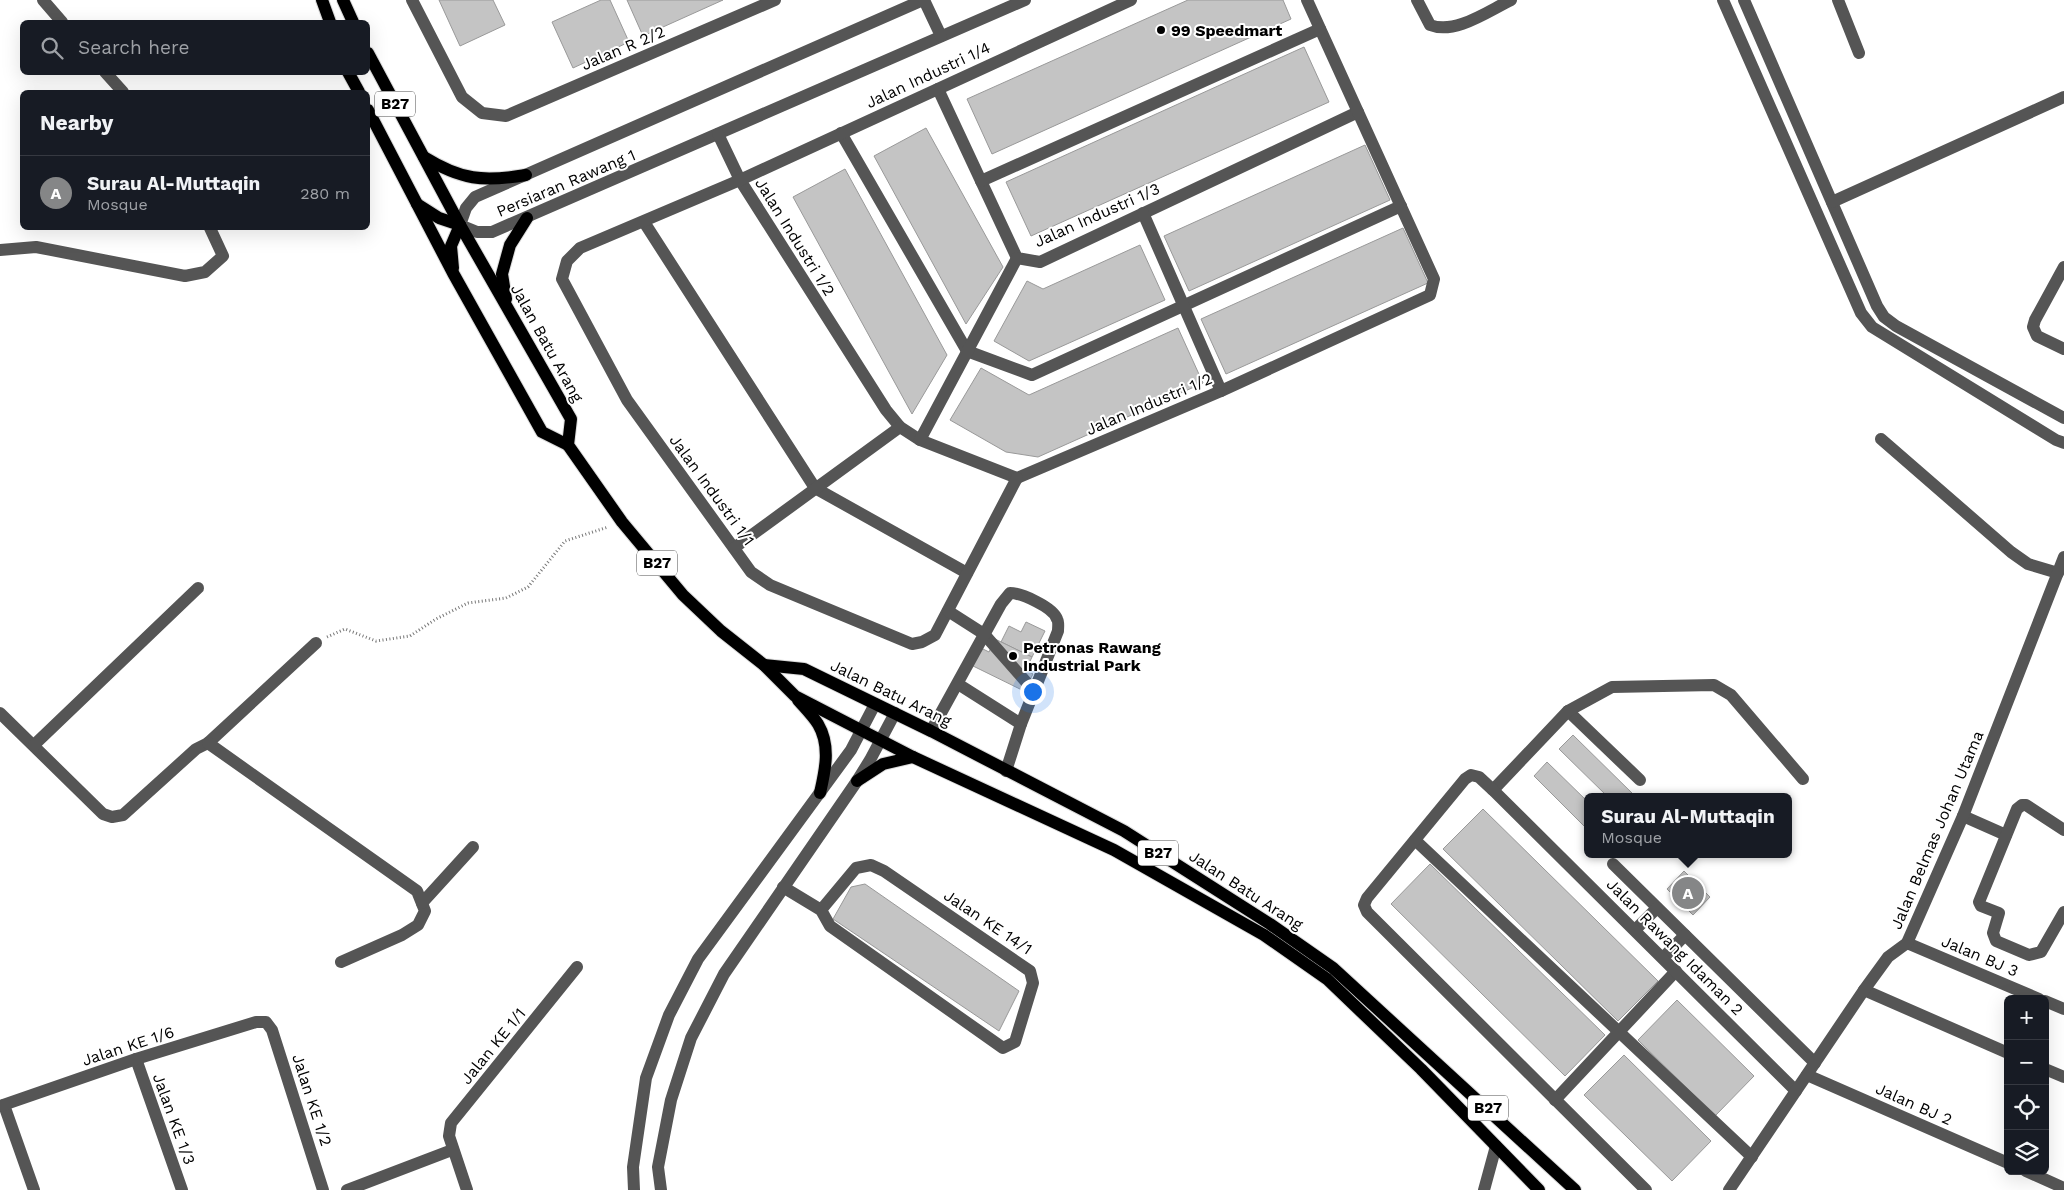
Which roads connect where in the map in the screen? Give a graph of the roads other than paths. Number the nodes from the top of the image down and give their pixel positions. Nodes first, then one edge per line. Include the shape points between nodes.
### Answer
1 (44, 0) edge
2 (322, 0) edge
3 (343, 0) edge
4 (412, 0) edge
5 (775, 0) edge
6 (924, 0) edge
7 (1024, 0) edge
8 (1131, 0) edge
9 (1307, 0) edge
10 (1417, 0) edge
11 (1511, 0) edge
12 (1723, 0) edge
13 (1744, 0) edge
14 (1838, 0) edge
15 (60, 20) edge
16 (329, 20) edge
17 (352, 20) edge
18 (1320, 29) junction
19 (941, 36) junction
20 (1859, 52) dead end
21 (370, 57) edge
22 (108, 75) edge
23 (350, 75) edge
24 (938, 89) junction
25 (121, 90) edge
26 (358, 90) edge
27 (2064, 97) edge
28 (1358, 112) junction
29 (370, 114) edge
30 (841, 133) junction
31 (718, 134) junction
32 (422, 155) junction
33 (526, 175) junction
34 (740, 180) junction
35 (981, 181) junction
36 (1832, 202) junction
37 (417, 204) junction
38 (1401, 206) junction
39 (1143, 213) junction
40 (527, 218) junction
41 (644, 222) junction
42 (460, 225) junction
43 (211, 230) edge
44 (0, 250) edge
45 (1017, 258) junction
46 (2064, 267) edge
47 (453, 274) junction
48 (508, 306) junction
49 (1184, 306) junction
50 (2064, 349) edge
51 (967, 351) junction
52 (1221, 391) junction
53 (2064, 418) edge
54 (900, 427) junction
55 (1881, 439) dead end
56 (920, 440) junction
57 (2064, 443) edge
58 (568, 445) junction
59 (1018, 478) junction
60 (815, 488) junction
61 (734, 548) junction
62 (2064, 557) edge
63 (2058, 573) junction
64 (967, 574) junction
65 (198, 588) dead end
66 (948, 611) junction
67 (984, 634) junction
68 (316, 643) road end
69 (764, 665) junction
70 (958, 684) junction
71 (1034, 692) junction
72 (795, 696) junction
73 (875, 704) junction
74 (1568, 711) junction
75 (0, 713) edge
76 (895, 713) junction
77 (1021, 724) junction
78 (861, 731) junction
79 (931, 731) junction
80 (880, 741) junction
81 (208, 743) junction
82 (34, 745) junction
83 (913, 757) junction
84 (1006, 771) junction
85 (1640, 780) dead end
86 (1803, 780) dead end
87 (857, 781) junction
88 (1493, 790) junction
89 (820, 793) junction
90 (1963, 816) junction
91 (2064, 830) edge
92 (2006, 835) junction
93 (1415, 840) junction
94 (473, 847) dead end
95 (1613, 864) dead end
96 (783, 887) junction
97 (422, 902) junction
98 (1657, 908) junction
99 (821, 910) junction
100 (2064, 912) edge
101 (1635, 930) junction
102 (1685, 936) junction
103 (1907, 943) junction
104 (1663, 958) junction
105 (340, 962) dead end
106 (577, 967) dead end
107 (1676, 971) junction
108 (1864, 990) junction
109 (2030, 995) edge
110 (2049, 1004) edge
111 (2064, 1010) edge
112 (266, 1022) joint
113 (1619, 1032) junction
114 (2004, 1051) edge
115 (136, 1060) junction
116 (1814, 1063) junction
117 (2049, 1071) edge
118 (1807, 1075) junction
119 (2064, 1077) edge
120 (1796, 1090) junction
121 (1555, 1100) junction
122 (2, 1105) edge
123 (1496, 1146) junction
124 (452, 1150) junction
125 (1752, 1157) junction
126 (2004, 1161) edge
127 (2035, 1175) edge
128 (2064, 1188) edge
129 (34, 1190) edge
130 (182, 1190) edge
131 (323, 1190) edge
132 (348, 1190) edge
133 (467, 1190) edge
134 (634, 1190) edge
135 (661, 1190) edge
136 (1484, 1190) edge
137 (1539, 1190) edge
138 (1576, 1190) edge
139 (1646, 1190) edge
140 (1730, 1190) edge

1 - 15 street
2 - 16 main road
3 - 17 main road
4 - 5 street, Jalan R 2/2 via 462,98 482,112 506,116
6 - 19 street
6 - 33 street, Persiaran Rawang 1
7 - 19 street, Persiaran Rawang 1
8 - 24 street, Jalan Industri 1/4
9 - 18 street, Jalan Industri 1/2
10 - 11 street via 1430,25 1439,29 1456,27
12 - 57 street via 1861,313 1872,327
13 - 36 street
14 - 20 street
18 - 28 street, Jalan Industri 1/2
18 - 35 street
19 - 31 street, Persiaran Rawang 1
21 - 32 main road, Jalan Batu Arang / B27
22 - 25 street
23 - 26 main road
24 - 30 street, Jalan Industri 1/4
24 - 35 street, Jalan Industri 1/3
27 - 36 street
28 - 38 street, Jalan Industri 1/2
28 - 39 street, Jalan Industri 1/3
29 - 37 main road
30 - 34 street, Jalan Industri 1/4
30 - 51 street
31 - 34 street, Jalan Industri 1/2
31 - 40 street, Persiaran Rawang 1
32 - 33 main road via 444,169 474,178 496,180
32 - 42 main road, Jalan Batu Arang / B27
33 - 42 street, Persiaran Rawang 1 via 476,197 466,208
34 - 41 street, Jalan Industri 1/1
34 - 54 street, Jalan Industri 1/2 via 886,410
35 - 45 street, Jalan Industri 1/3
36 - 53 street via 1884,317
37 - 42 main road via 439,218
37 - 47 main road
38 - 49 street
38 - 52 street, Jalan Industri 1/2 via 1434,278 1430,295
39 - 45 street, Jalan Industri 1/3 via 1040,262
39 - 49 street
40 - 42 street, Persiaran Rawang 1 via 492,232 477,232
40 - 48 main road via 510,246 502,274
41 - 60 street
41 - 61 street, Jalan Industri 1/1 via 580,248 567,261 562,279 627,400
42 - 47 main road via 451,246
42 - 48 main road, Jalan Batu Arang / B27
43 - 44 street via 223,256 205,272 185,276 36,247
45 - 51 street
46 - 50 street via 2033,327 2036,336
47 - 58 main road via 542,432
48 - 58 main road, Jalan Batu Arang / B27 via 571,419
49 - 51 street via 1032,375
49 - 52 street
51 - 56 street
52 - 59 street, Jalan Industri 1/2
54 - 56 street, Jalan Industri 1/2
54 - 60 street
55 - 63 street via 2011,552 2028,564
56 - 59 street, Jalan Industri 1/2
58 - 69 main road, Jalan Batu Arang / B27 via 622,522 683,594 721,631
59 - 64 street, Jalan Industri 1/1
60 - 61 street
60 - 64 street
61 - 66 street, Jalan Industri 1/1 via 752,572 770,585 912,644 935,635
62 - 63 street, Jalan Belmas Johan Utama
63 - 90 street, Jalan Belmas Johan Utama
64 - 66 street, Jalan Industri 1/1
65 - 82 street
66 - 67 street
67 - 70 street
67 - 71 street
67 - 71 street via 1010,594 1018,593 1052,611 1058,620 1058,631
68 - 81 street
69 - 72 main road, Jalan Batu Arang / B27
69 - 73 main road, Jalan Batu Arang / B27 via 804,669
70 - 77 street
70 - 79 street
71 - 77 street
72 - 78 main road, Jalan Batu Arang / B27
72 - 89 main road via 818,725 824,744 826,763
73 - 76 main road, Jalan Batu Arang / B27
73 - 78 street
74 - 85 street
74 - 86 street via 1612,688 1714,685 1731,695
74 - 88 street
75 - 82 street
76 - 79 main road, Jalan Batu Arang / B27
76 - 80 street
77 - 84 street
78 - 80 main road, Jalan Batu Arang / B27
78 - 89 street via 852,750
79 - 84 main road, Jalan Batu Arang / B27
80 - 83 main road, Jalan Batu Arang / B27
80 - 87 street
81 - 82 street via 196,749 123,815 112,817 103,814
81 - 97 street via 417,891
83 - 87 main road via 883,764
83 - 123 main road, Jalan Batu Arang / B27 via 1114,850 1264,935 1327,979
84 - 138 main road, Jalan Batu Arang / B27 via 1124,831 1333,968
87 - 96 street
88 - 93 street, Jalan Rawang Idaman 2 via 1471,775
88 - 101 street, Jalan Rawang Idaman 2
89 - 134 street via 698,959 669,1015 646,1078 633,1167
90 - 92 street
90 - 103 street, Jalan Belmas Johan Utama
91 - 92 street via 2026,805 2017,809
92 - 100 street via 1979,902 1981,906 1999,913 1993,933 1996,941 2036,955 2041,952
93 - 113 street
93 - 121 street, Jalan Rawang Idaman 2 via 1368,898 1364,905 1367,912
94 - 97 street
95 - 98 street
96 - 99 street, Jalan KE 14/1
96 - 135 street via 724,974 691,1038 670,1100 658,1167
97 - 105 street via 425,911 418,925
98 - 101 street
98 - 102 street
99 - 99 street, Jalan KE 14/1 via 856,868 871,865 892,876 1030,971 1032,982 1015,1042 1003,1048 830,926
101 - 104 street, Jalan Rawang Idaman 2
102 - 104 street
102 - 116 street
103 - 108 street, Jalan Belmas Johan Utama via 1888,957
103 - 109 street, Jalan BJ 3
104 - 107 street, Jalan Rawang Idaman 2
106 - 124 street, Jalan KE 1/1 via 452,1123 449,1136
107 - 113 street
107 - 120 street, Jalan Rawang Idaman 2
108 - 114 street
108 - 116 street, Jalan Belmas Johan Utama
110 - 111 street
112 - 115 street, Jalan KE 1/6 via 256,1022
112 - 131 street, Jalan KE 1/2 via 272,1030
113 - 121 street
113 - 125 street
115 - 122 street, Jalan KE 1/6
115 - 130 street, Jalan KE 1/3
116 - 118 street, Jalan Belmas Johan Utama
117 - 119 street
118 - 120 street, Jalan Belmas Johan Utama
118 - 126 street, Jalan BJ 2
120 - 125 street, Jalan Belmas Johan Utama
121 - 139 street
122 - 129 street
123 - 136 street
123 - 137 main road, Jalan Batu Arang / B27
124 - 132 street
124 - 133 street, Jalan KE 1/1
125 - 140 street, Jalan Belmas Johan Utama
127 - 128 street

